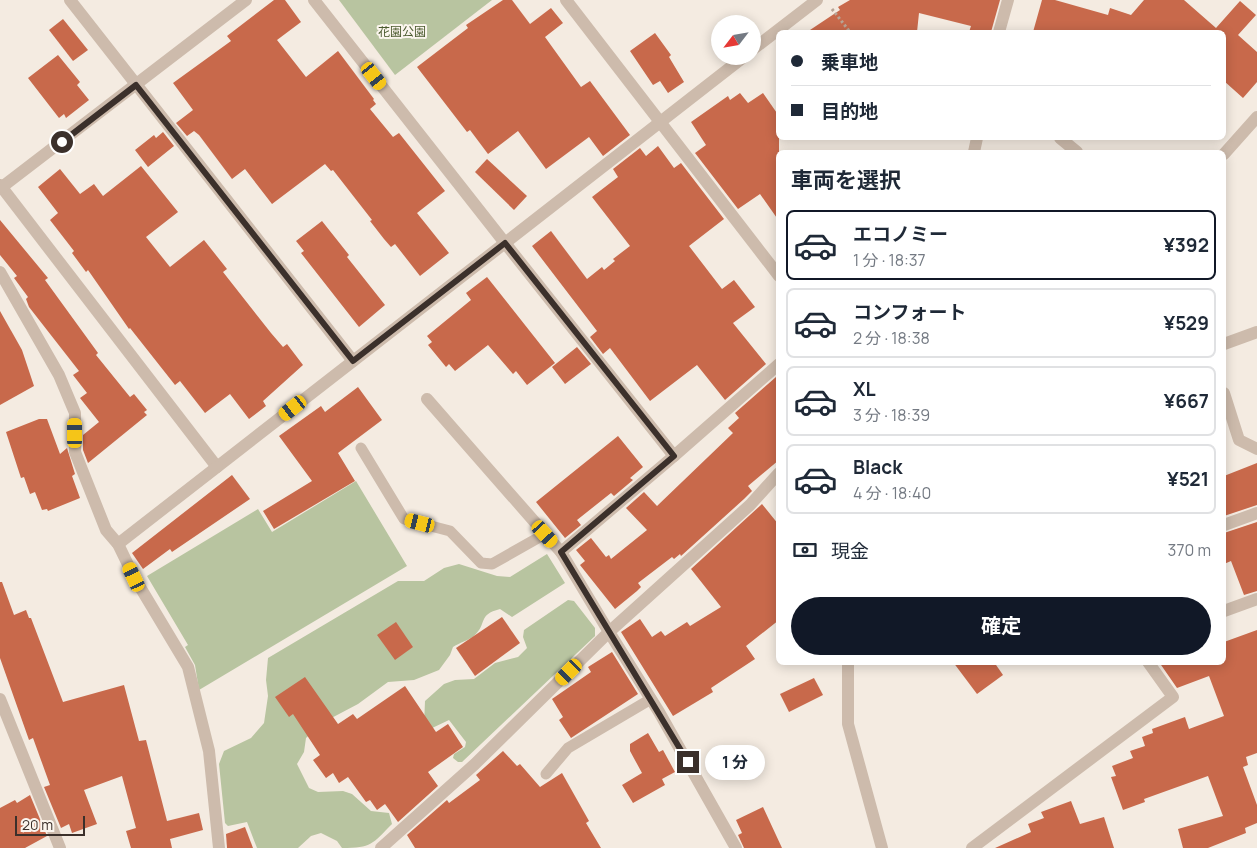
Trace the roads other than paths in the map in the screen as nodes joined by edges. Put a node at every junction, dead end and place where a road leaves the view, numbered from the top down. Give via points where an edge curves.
1 (70, 0) edge
2 (246, 0) edge
3 (314, 0) edge
4 (566, 0) edge
5 (817, 0) edge
6 (1008, 0) edge
7 (778, 30) edge
8 (1000, 30) edge
9 (776, 32) edge
10 (761, 43) edge
11 (733, 65) edge
12 (136, 85) junction
13 (1257, 117) edge
14 (660, 122) junction
15 (1062, 140) edge
16 (1075, 150) edge
17 (1226, 152) edge
18 (1, 186) edge
19 (505, 243) junction
20 (0, 272) edge
21 (776, 272) edge
22 (1257, 332) edge
23 (1226, 343) edge
24 (353, 361) junction
25 (776, 367) edge
26 (427, 399) dead end
27 (1226, 401) edge
28 (361, 448) dead end
29 (1257, 449) edge
30 (674, 456) junction
31 (217, 467) junction
32 (776, 476) edge
33 (1257, 513) edge
34 (1226, 523) edge
35 (545, 534) junction
36 (118, 544) junction
37 (561, 552) junction
38 (1257, 599) edge
39 (1226, 610) edge
40 (609, 632) junction
41 (848, 665) edge
42 (1150, 665) edge
43 (0, 699) edge
44 (651, 699) junction
45 (546, 774) dead end
46 (60, 848) edge
47 (219, 848) edge
48 (381, 848) edge
49 (736, 848) edge
50 (882, 848) edge
51 (972, 848) edge

1 - 12 street
2 - 12 street
3 - 19 street
4 - 14 street
5 - 7 street
6 - 8 street
9 - 10 street
11 - 14 street
12 - 18 street
12 - 24 street
13 - 17 street
14 - 19 street
14 - 21 street
15 - 16 street
18 - 31 street
19 - 24 street
19 - 30 street
20 - 36 street via 59,375 75,414 76,452 106,530
22 - 23 street
24 - 31 street
25 - 30 street
26 - 35 street
27 - 29 street via 1238,440
28 - 35 lane via 404,520 450,531 481,563 492,564
30 - 37 street
31 - 36 street
32 - 40 street via 750,505
33 - 34 street
35 - 37 street
36 - 47 street via 188,667 209,751
37 - 40 street
38 - 39 street
40 - 44 street
40 - 48 street via 475,764
41 - 50 street via 848,724
42 - 51 street via 1174,697
43 - 46 street
44 - 45 lane via 568,748
44 - 49 street

